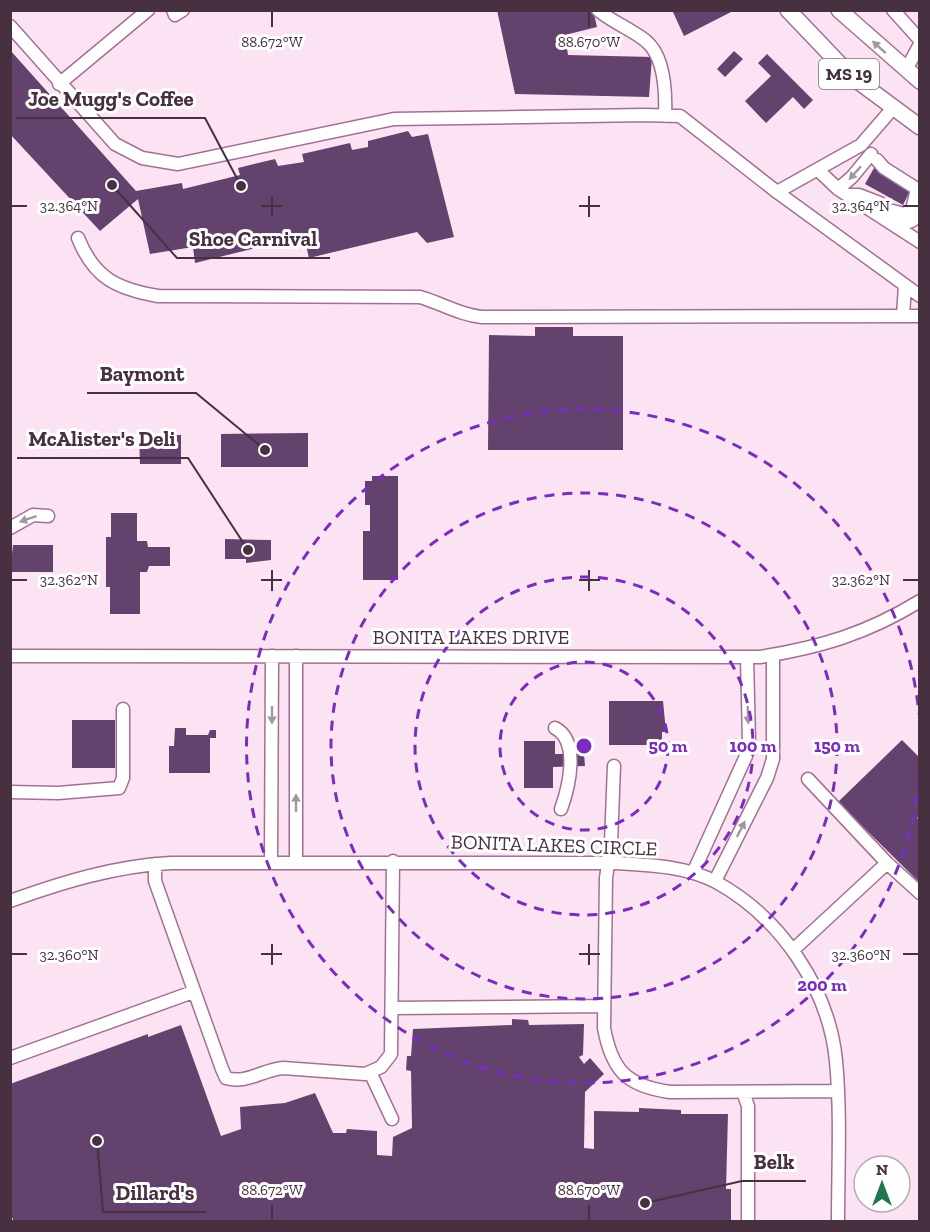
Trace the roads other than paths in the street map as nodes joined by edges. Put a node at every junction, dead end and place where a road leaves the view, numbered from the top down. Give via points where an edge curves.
1 (148, 10) edge
2 (173, 10) edge
3 (183, 10) edge
4 (598, 10) edge
5 (788, 10) edge
6 (839, 10) edge
7 (896, 12) edge
8 (10, 26) edge
9 (920, 42) edge
10 (906, 70) junction
11 (920, 81) edge
12 (59, 84) junction
13 (893, 108) junction
14 (665, 116) junction
15 (920, 127) edge
16 (861, 145) junction
17 (874, 157) junction
18 (818, 170) junction
19 (919, 189) edge
20 (777, 192) junction
21 (843, 192) junction
22 (867, 197) junction
23 (880, 203) dead end
24 (893, 211) dead end
25 (920, 214) edge
26 (917, 235) edge
27 (78, 238) dead end
28 (905, 285) junction
29 (920, 296) edge
30 (903, 316) junction
31 (920, 316) edge
32 (48, 516) dead end
33 (10, 528) edge
34 (920, 601) edge
35 (773, 655) junction
36 (10, 656) edge
37 (272, 656) junction
38 (296, 656) junction
39 (747, 657) junction
40 (123, 709) dead end
41 (555, 728) dead end
42 (614, 766) dead end
43 (808, 779) dead end
44 (10, 792) edge
45 (561, 809) dead end
46 (271, 861) junction
47 (296, 861) junction
48 (393, 861) junction
49 (608, 862) junction
50 (886, 863) junction
51 (154, 864) junction
52 (693, 873) junction
53 (715, 881) junction
54 (920, 893) edge
55 (10, 901) edge
56 (793, 950) junction
57 (193, 992) junction
58 (604, 1006) junction
59 (393, 1008) junction
60 (10, 1058) edge
61 (370, 1072) junction
62 (838, 1091) junction
63 (743, 1092) junction
64 (392, 1119) dead end
65 (748, 1221) edge
66 (838, 1221) edge

1 - 12 street
2 - 3 street via 175,15
4 - 14 street via 647,42 661,67
5 - 13 main road, MS 19 via 851,76
10 -> 6 main road, MS 19
7 - 9 street
8 - 12 street
9 - 10 street
10 - 11 main road, MS 19
12 - 14 street via 115,144 142,158 171,163 195,162 368,123 416,117
13 - 15 main road, MS 19
13 - 16 street
14 - 20 street via 680,116
16 - 17 street
16 - 18 street
17 - 19 street
17 -> 21 street via 852,177
18 - 20 street
18 - 21 street
19 - 24 street via 912,210 904,214
20 - 28 street
21 - 22 street
21 - 26 street
22 - 23 street
22 - 25 street via 876,209 899,222 913,222
27 - 30 street via 94,269 112,283 133,292 159,296 420,297 462,315 482,317
28 - 29 street
28 - 30 street
30 - 31 street
32 -> 33 street via 33,516
34 - 35 street, BONITA LAKES DRIVE via 881,623 830,644
35 - 39 street, BONITA LAKES DRIVE
53 -> 35 street via 773,759
36 - 37 street, BONITA LAKES DRIVE
37 - 38 street, BONITA LAKES DRIVE
37 -> 46 street
38 - 39 street, BONITA LAKES DRIVE
47 -> 38 street
39 -> 52 street via 746,756
40 - 44 street via 123,778 119,788
41 - 45 street via 569,742 566,795
42 - 49 street
43 - 50 street
46 - 47 street, BONITA LAKES CIRCLE
46 - 51 street, BONITA LAKES CIRCLE
47 - 48 street, BONITA LAKES CIRCLE
48 - 49 street, BONITA LAKES CIRCLE
48 - 59 street
49 - 52 street, BONITA LAKES CIRCLE
49 - 58 street
50 - 54 street
50 - 56 street
51 - 55 street, BONITA LAKES CIRCLE via 89,876
51 - 57 street via 155,881
52 - 53 street, BONITA LAKES CIRCLE
53 - 56 street, BONITA LAKES CIRCLE via 752,908
56 - 62 street, BONITA LAKES CIRCLE via 823,1003 836,1060
57 - 60 street
57 - 61 street via 226,1078 243,1080 283,1068
58 - 59 street
58 - 63 street via 608,1050 618,1069 633,1083 670,1092
59 - 61 street via 391,1054 381,1067
61 - 64 street
62 - 63 street
62 - 66 street, BONITA LAKES CIRCLE
63 - 65 street via 748,1106

